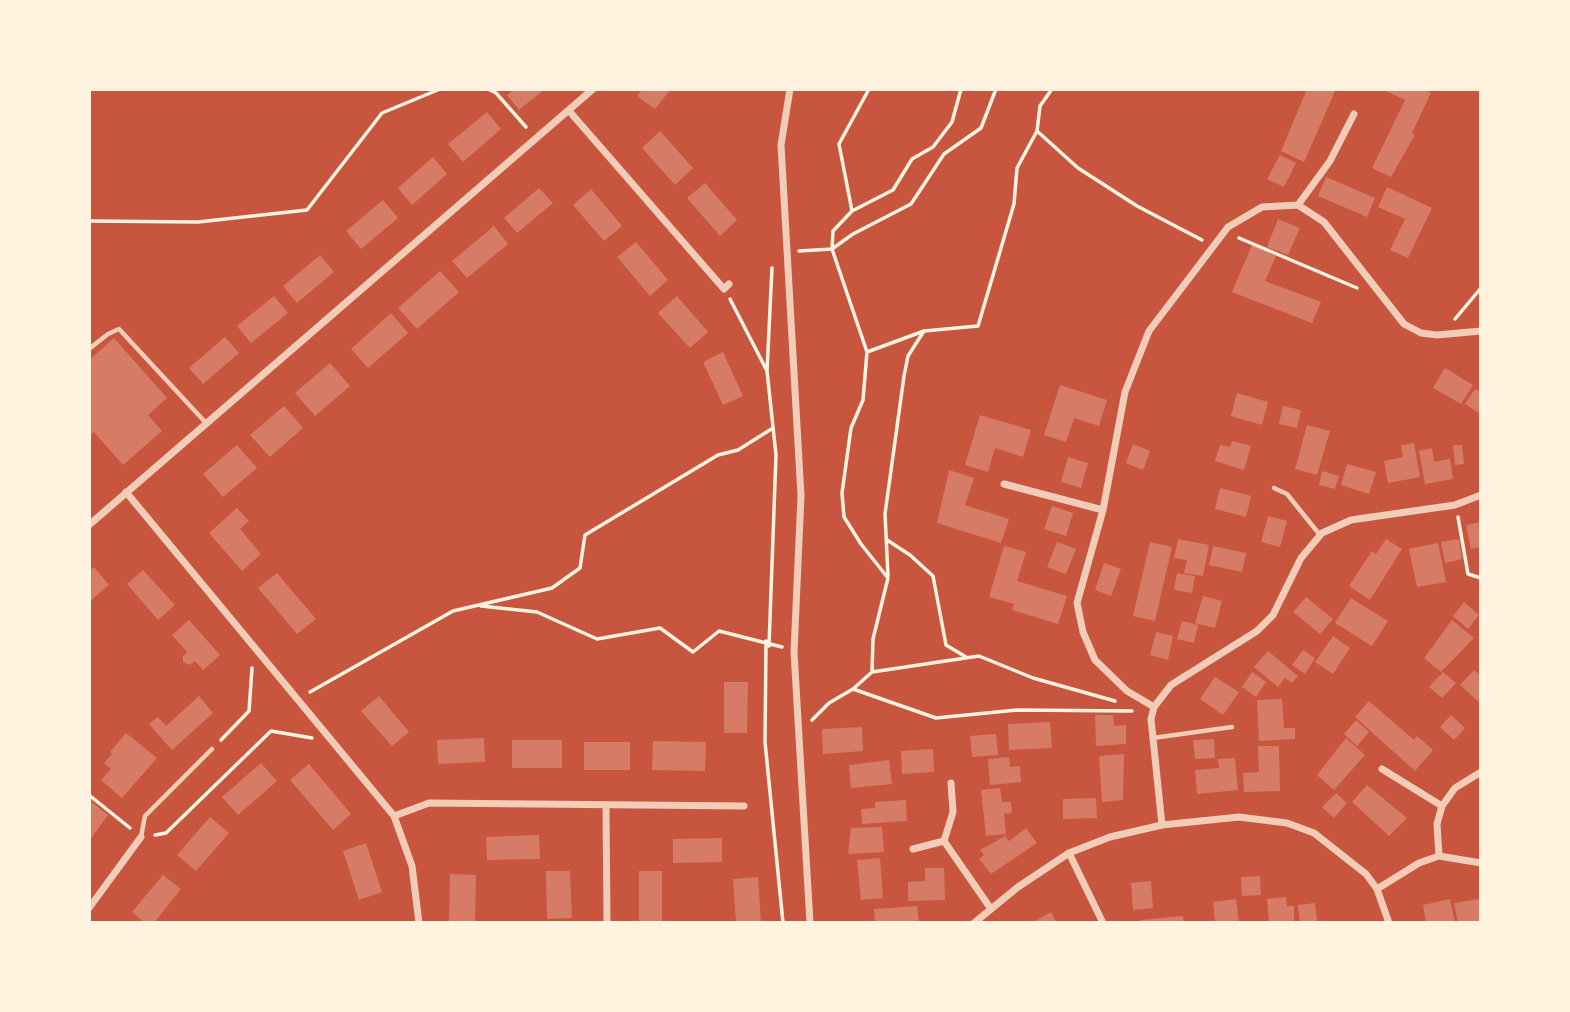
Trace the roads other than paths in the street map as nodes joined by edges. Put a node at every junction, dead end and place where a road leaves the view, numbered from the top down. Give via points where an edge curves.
1 (593, 89) edge
2 (790, 89) edge
3 (570, 112) junction
4 (1354, 114) dead end
5 (1298, 205) junction
6 (727, 286) road end
7 (1481, 331) edge
8 (89, 349) edge
9 (205, 423) junction
10 (1004, 484) dead end
11 (1274, 488) dead end
12 (126, 492) junction
13 (1481, 495) edge
14 (1102, 510) junction
15 (89, 525) edge
16 (1320, 535) junction
17 (1153, 709) junction
18 (1231, 727) dead end
19 (1153, 738) junction
20 (212, 749) road end
21 (1382, 769) dead end
22 (1481, 772) edge
23 (951, 783) dead end
24 (606, 806) junction
25 (744, 806) dead end
26 (1442, 806) junction
27 (394, 816) junction
28 (1162, 825) junction
29 (141, 837) joint
30 (944, 842) junction
31 (913, 849) dead end
32 (1069, 853) junction
33 (1439, 856) junction
34 (1481, 863) edge
35 (1377, 889) junction
36 (89, 908) edge
37 (991, 909) junction
38 (419, 923) edge
39 (607, 923) edge
40 (810, 923) edge
41 (974, 923) edge
42 (1103, 923) edge
43 (1389, 923) edge

1 - 3 street
2 - 40 street via 781,145 801,496 794,652
3 - 6 street
3 - 9 street
4 - 5 street via 1330,161
5 - 7 street via 1324,222 1404,324 1421,333
5 - 14 street via 1262,207 1224,232 1149,331 1125,392
8 - 9 lane via 120,329
9 - 12 street
10 - 14 street
11 - 16 lane via 1287,494
12 - 15 street
12 - 27 street
13 - 16 street via 1455,505 1351,520
14 - 17 street via 1077,603 1083,632 1111,678
16 - 17 street via 1301,558 1273,615 1257,631 1171,685
17 - 19 street
18 - 19 lane
19 - 28 street
20 - 29 lane via 145,816
21 - 26 street
22 - 26 street via 1455,788
23 - 30 street via 953,812
24 - 25 street
24 - 27 street via 429,803
24 - 39 street
26 - 33 street via 1437,824
27 - 38 street via 412,866
28 - 32 street
28 - 35 street via 1239,817 1287,823 1314,833 1366,874
29 - 36 street
30 - 31 street
30 - 37 street
32 - 37 street
32 - 42 street
33 - 34 street
33 - 35 street
35 - 43 street
37 - 41 street

